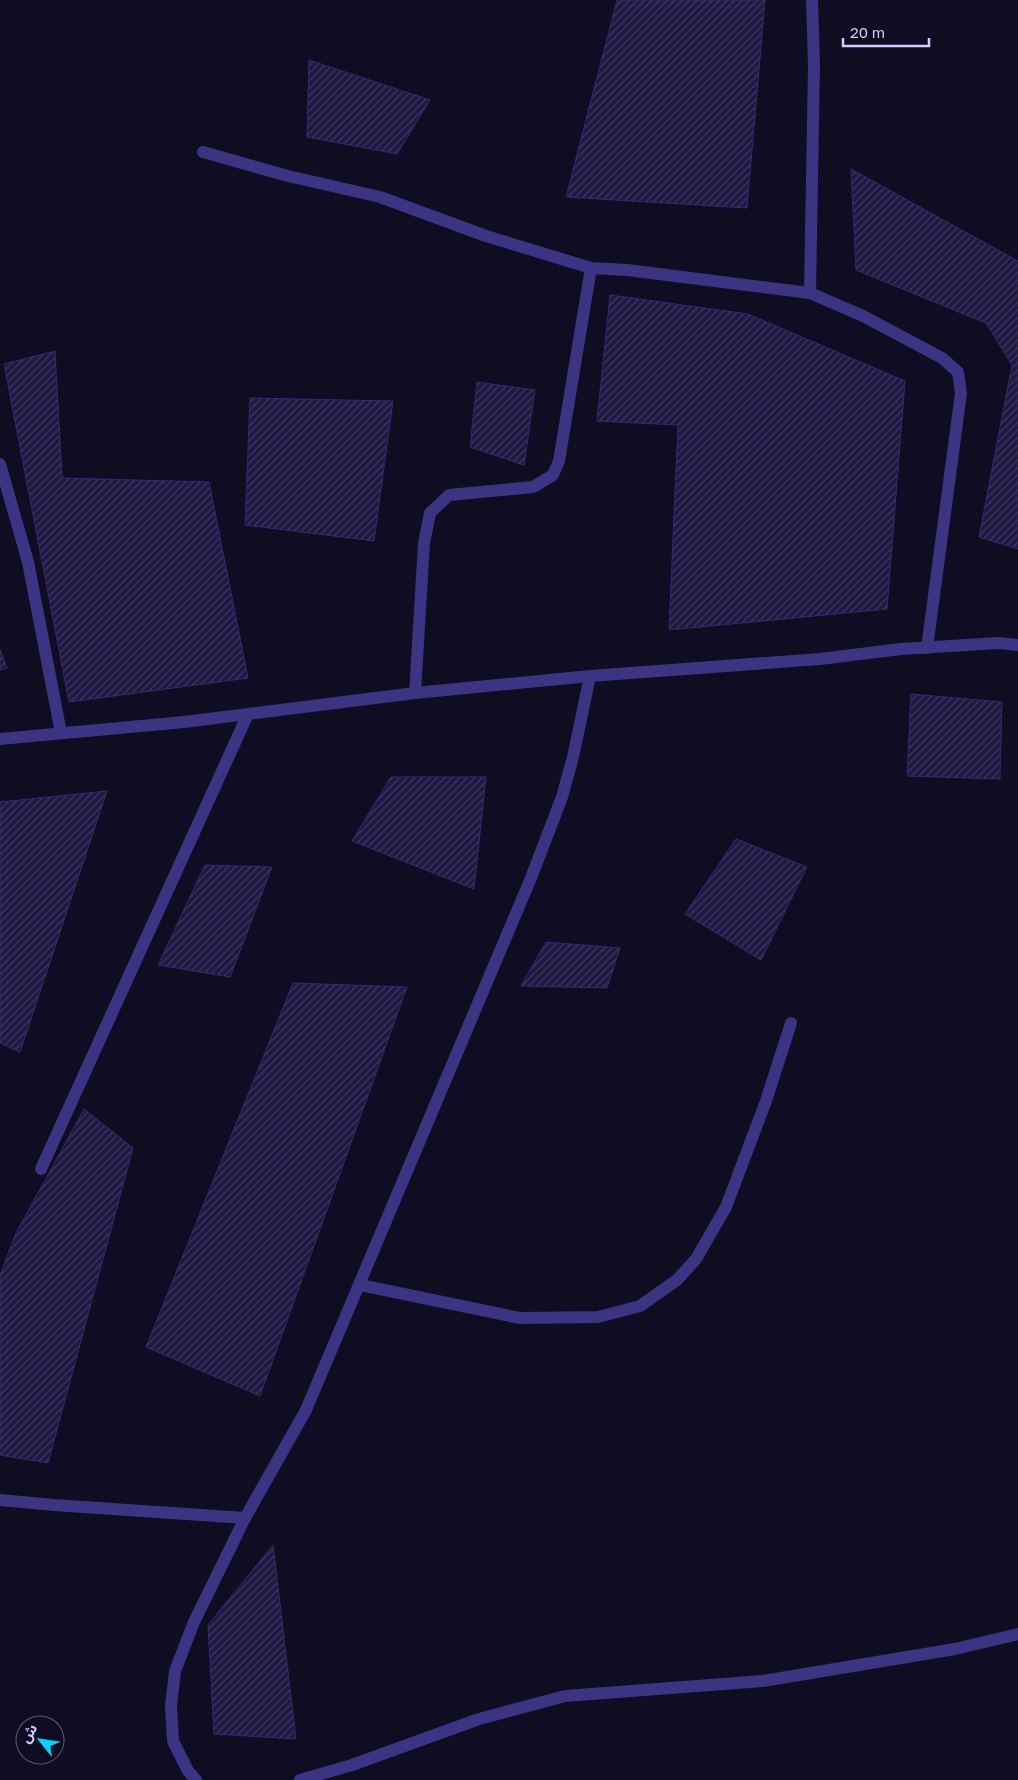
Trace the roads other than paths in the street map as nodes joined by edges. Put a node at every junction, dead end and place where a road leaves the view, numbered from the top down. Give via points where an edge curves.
1 (812, 0) edge
2 (203, 152) dead end
3 (591, 268) junction
4 (810, 294) junction
5 (0, 464) edge
6 (1018, 645) edge
7 (927, 648) junction
8 (590, 676) junction
9 (415, 693) junction
10 (248, 714) junction
11 (61, 733) junction
12 (0, 739) edge
13 (791, 1024) dead end
14 (41, 1169) dead end
15 (360, 1285) junction
16 (0, 1500) edge
17 (245, 1518) junction
18 (1018, 1634) edge
19 (196, 1780) edge
20 (300, 1780) edge

1 - 4 street
2 - 3 street via 380,197 486,236
3 - 4 street
3 - 9 street via 559,461 553,475 533,487 449,495 430,513 424,543
4 - 7 street via 872,320 942,358 958,372 961,393
5 - 11 street via 28,562
6 - 7 street via 999,643
7 - 8 street
8 - 9 street
8 - 15 street via 562,797
9 - 10 street
10 - 11 street
10 - 14 street
11 - 12 street
13 - 15 street via 726,1207 696,1259 677,1280 640,1306 598,1317 520,1318
15 - 17 street via 306,1410
16 - 17 street
17 - 19 street via 194,1622 175,1671 171,1706 173,1741
18 - 20 street via 956,1649 763,1681 565,1696 479,1719 352,1765

